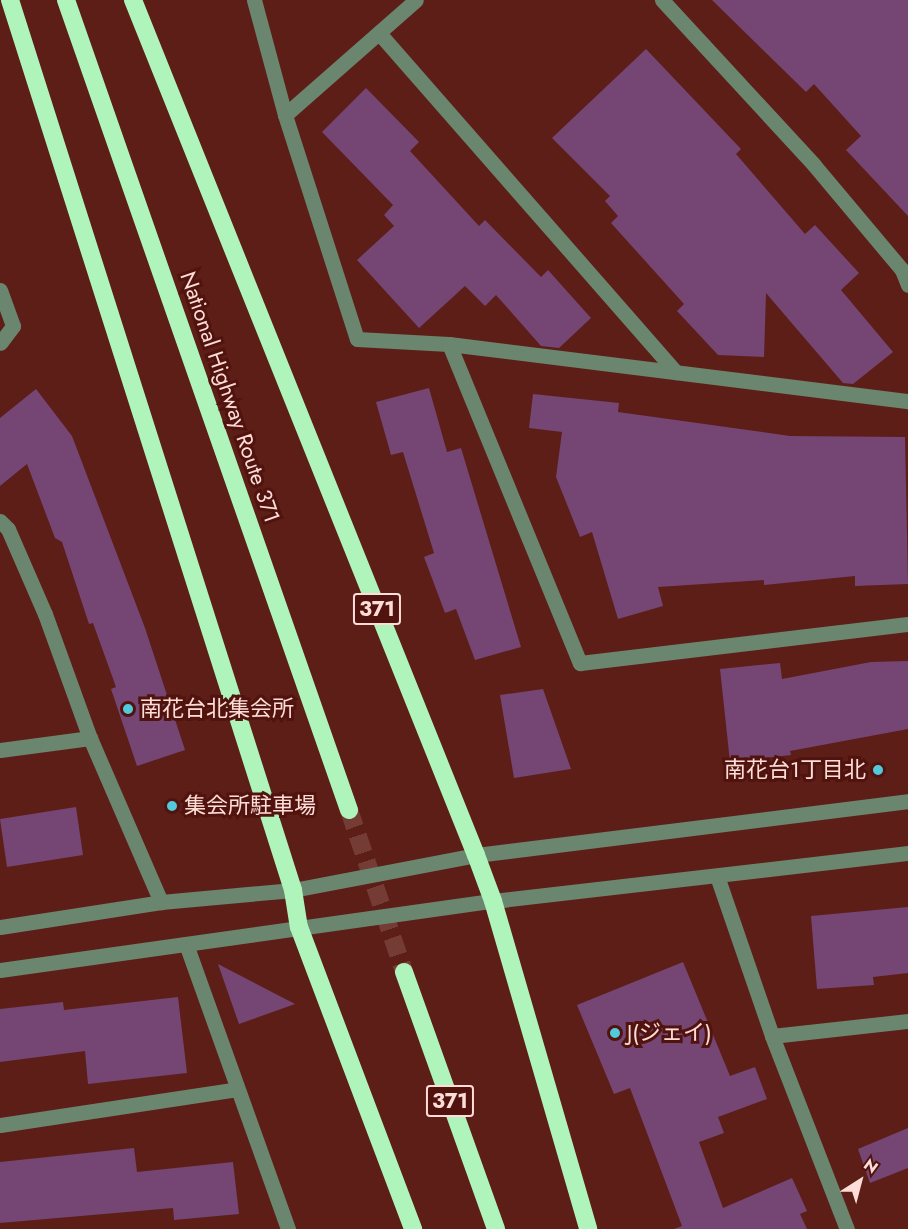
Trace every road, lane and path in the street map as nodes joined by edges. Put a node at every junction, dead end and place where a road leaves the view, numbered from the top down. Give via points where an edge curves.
1 (10, 0) edge
2 (66, 0) edge
3 (133, 0) edge
4 (254, 0) edge
5 (416, 0) edge
6 (662, 0) edge
7 (379, 33) junction
8 (285, 115) junction
9 (908, 285) edge
10 (0, 290) edge
11 (0, 344) edge
12 (449, 344) junction
13 (676, 372) junction
14 (908, 401) edge
15 (0, 521) edge
16 (908, 624) edge
17 (90, 738) junction
18 (0, 750) edge
19 (908, 801) edge
20 (349, 810) tunnel mouth
21 (908, 853) edge
22 (476, 855) junction
23 (717, 876) junction
24 (293, 890) junction
25 (493, 901) junction
26 (161, 902) junction
27 (0, 927) edge
28 (299, 927) junction
29 (186, 944) junction
30 (0, 970) edge
31 (404, 972) tunnel mouth
32 (908, 1021) edge
33 (772, 1036) junction
34 (237, 1089) junction
35 (0, 1125) edge
36 (288, 1229) edge
37 (413, 1229) edge
38 (496, 1229) edge
39 (588, 1229) edge
40 (847, 1229) edge

1 - 24 highway
2 - 20 highway, National Highway Route 371
3 - 22 highway, 371
4 - 8 street
5 - 7 street
6 - 9 street via 814,165 902,270
7 - 8 street
7 - 13 street
8 - 12 street via 357,339
10 - 11 street via 13,326
12 - 13 street
12 - 16 street via 580,663
13 - 14 street
15 - 17 street via 8,529 45,614
17 - 18 street
17 - 26 street
19 - 22 street
21 - 23 street
22 - 24 street
22 - 25 highway, 371
23 - 25 street
23 - 33 street
24 - 26 street
24 - 28 highway
25 - 28 street
25 - 39 highway, 371
26 - 27 street
28 - 29 street
28 - 37 highway
29 - 30 street
29 - 34 street
31 - 38 highway, 371
32 - 33 street
33 - 40 street
34 - 35 street
34 - 36 street

